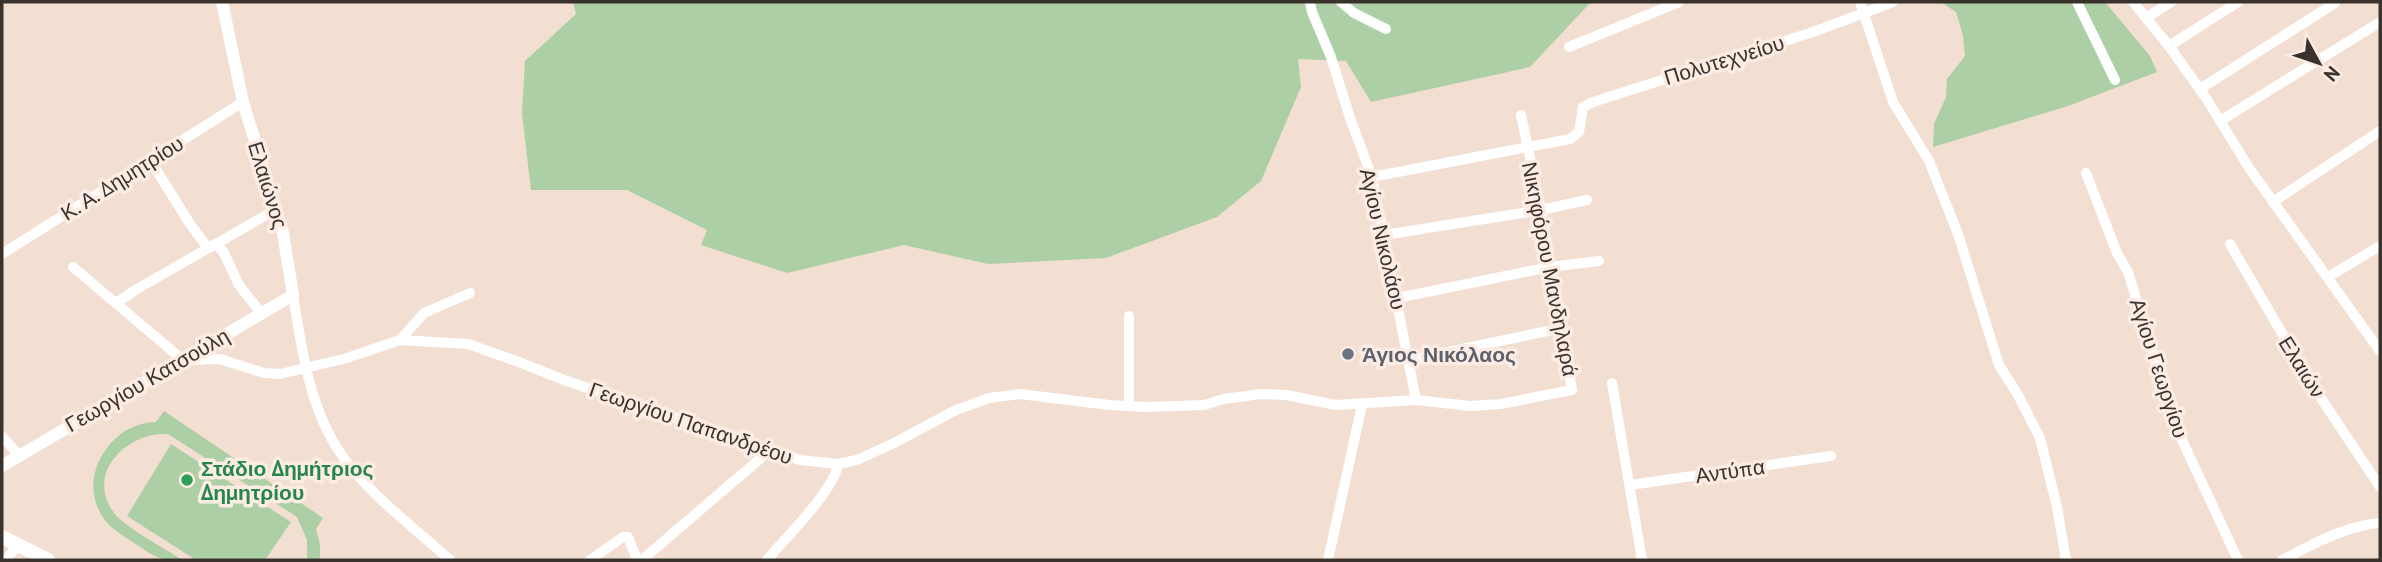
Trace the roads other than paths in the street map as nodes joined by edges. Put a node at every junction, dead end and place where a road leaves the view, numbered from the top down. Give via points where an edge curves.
1 (222, 2) edge
2 (1310, 2) edge
3 (1341, 2) edge
4 (1679, 2) edge
5 (1893, 2) edge
6 (2077, 2) edge
7 (2133, 2) edge
8 (2171, 2) edge
9 (2238, 2) edge
10 (2335, 4) dead end
11 (1862, 7) edge
12 (2146, 18) junction
13 (2380, 22) edge
14 (1386, 30) dead end
15 (2169, 46) junction
16 (1570, 47) dead end
17 (2115, 80) dead end
18 (2200, 89) junction
19 (243, 102) junction
20 (1521, 115) dead end
21 (2220, 121) junction
22 (2380, 131) edge
23 (1527, 148) junction
24 (150, 160) junction
25 (2086, 173) dead end
26 (1372, 177) junction
27 (1587, 200) dead end
28 (2273, 202) junction
29 (277, 209) junction
30 (1541, 210) junction
31 (1384, 235) junction
32 (2230, 244) dead end
33 (212, 246) junction
34 (2380, 246) edge
35 (2, 254) edge
36 (1599, 261) dead end
37 (73, 267) dead end
38 (1550, 267) junction
39 (2328, 277) junction
40 (470, 293) dead end
41 (293, 295) junction
42 (1397, 298) junction
43 (116, 303) junction
44 (261, 313) junction
45 (1129, 316) dead end
46 (1562, 328) junction
47 (400, 340) junction
48 (2380, 351) edge
49 (183, 360) junction
50 (1409, 360) junction
51 (306, 369) junction
52 (1612, 383) dead end
53 (1572, 390) joint
54 (1416, 400) junction
55 (1362, 405) junction
56 (1129, 406) junction
57 (2, 436) edge
58 (769, 451) junction
59 (19, 456) junction
60 (1831, 456) dead end
61 (838, 464) junction
62 (2, 466) edge
63 (1630, 485) junction
64 (2380, 487) edge
65 (2380, 523) edge
66 (2, 537) edge
67 (17, 546) junction
68 (6, 560) edge
69 (29, 560) edge
70 (48, 560) edge
71 (450, 560) edge
72 (590, 560) edge
73 (639, 560) edge
74 (767, 560) edge
75 (1328, 560) edge
76 (1642, 560) edge
77 (2066, 560) edge
78 (2238, 560) edge
79 (2282, 560) edge

1 - 19 street, Ελαιώνος
2 - 26 street, Αγίου Νικολάου
3 - 14 street
4 - 16 street
5 - 11 street, Πολυτεχνείου
6 - 17 street
7 - 12 street
8 - 12 street
9 - 15 street
10 - 18 street
11 - 23 street, Πολυτεχνείου via 1813,32 1583,107 1579,132 1570,139
11 - 77 street via 1893,102 1929,161 1958,234 1999,365 2040,438
12 - 15 street
13 - 21 street
15 - 18 street
18 - 21 street
19 - 24 street, Κ. Α. Δημητρίου
19 - 29 street, Ελαιώνος
20 - 23 street, Νικηφόρου Μανδηλαρά
21 - 28 street
22 - 28 street
23 - 26 street
23 - 30 street, Νικηφόρου Μανδηλαρά
24 - 33 street via 190,224
24 - 35 street, Κ. Α. Δημητρίου
25 - 78 street, Αγίου Γεωργίου via 2127,272 2182,440
26 - 31 street, Αγίου Νικολάου
27 - 30 street
28 - 39 street
29 - 33 street
29 - 41 street, Ελαιώνος
30 - 31 street
30 - 38 street, Νικηφόρου Μανδηλαρά
31 - 42 street, Αγίου Νικολάου
32 - 64 street, Ελαιών via 2311,383
33 - 43 street
33 - 44 street via 223,251 239,285
34 - 39 street
36 - 38 street
37 - 43 street
38 - 42 street
38 - 46 street, Νικηφόρου Μανδηλαρά
39 - 48 street
40 - 47 street via 424,313
41 - 44 street, Γεωργίου Κατσούλη
41 - 51 street, Ελαιώνος
42 - 50 street, Αγίου Νικολάου
43 - 49 street
44 - 49 street, Γεωργίου Κατσούλη
45 - 56 street
46 - 50 street
46 - 53 street, Νικηφόρου Μανδηλαρά
47 - 51 street, Γεωργίου Παπανδρέου
47 - 58 street, Γεωργίου Παπανδρέου via 468,344
49 - 51 street, Γεωργίου Παπανδρέου via 220,359 264,373
49 - 59 street, Γεωργίου Κατσούλη
50 - 54 street, Αγίου Νικολάου
51 - 71 street, Ελαιώνος via 312,393 351,467
52 - 63 street
53 - 54 street, Γεωργίου Παπανδρέου via 1470,406
54 - 55 street, Γεωργίου Παπανδρέου
55 - 56 street, Γεωργίου Παπανδρέου via 1261,394 1203,405
55 - 75 street
56 - 61 street, Γεωργίου Παπανδρέου via 1020,394 989,398 857,460
57 - 59 street
58 - 61 street, Γεωργίου Παπανδρέου
58 - 73 street
59 - 62 street, Γεωργίου Κατσούλη
60 - 63 street, Αντύπα
61 - 74 street via 821,496
63 - 76 street
65 - 79 street via 2342,531
66 - 67 main road
67 - 68 street
67 - 69 main road
67 - 70 main road
72 - 73 street via 628,537

